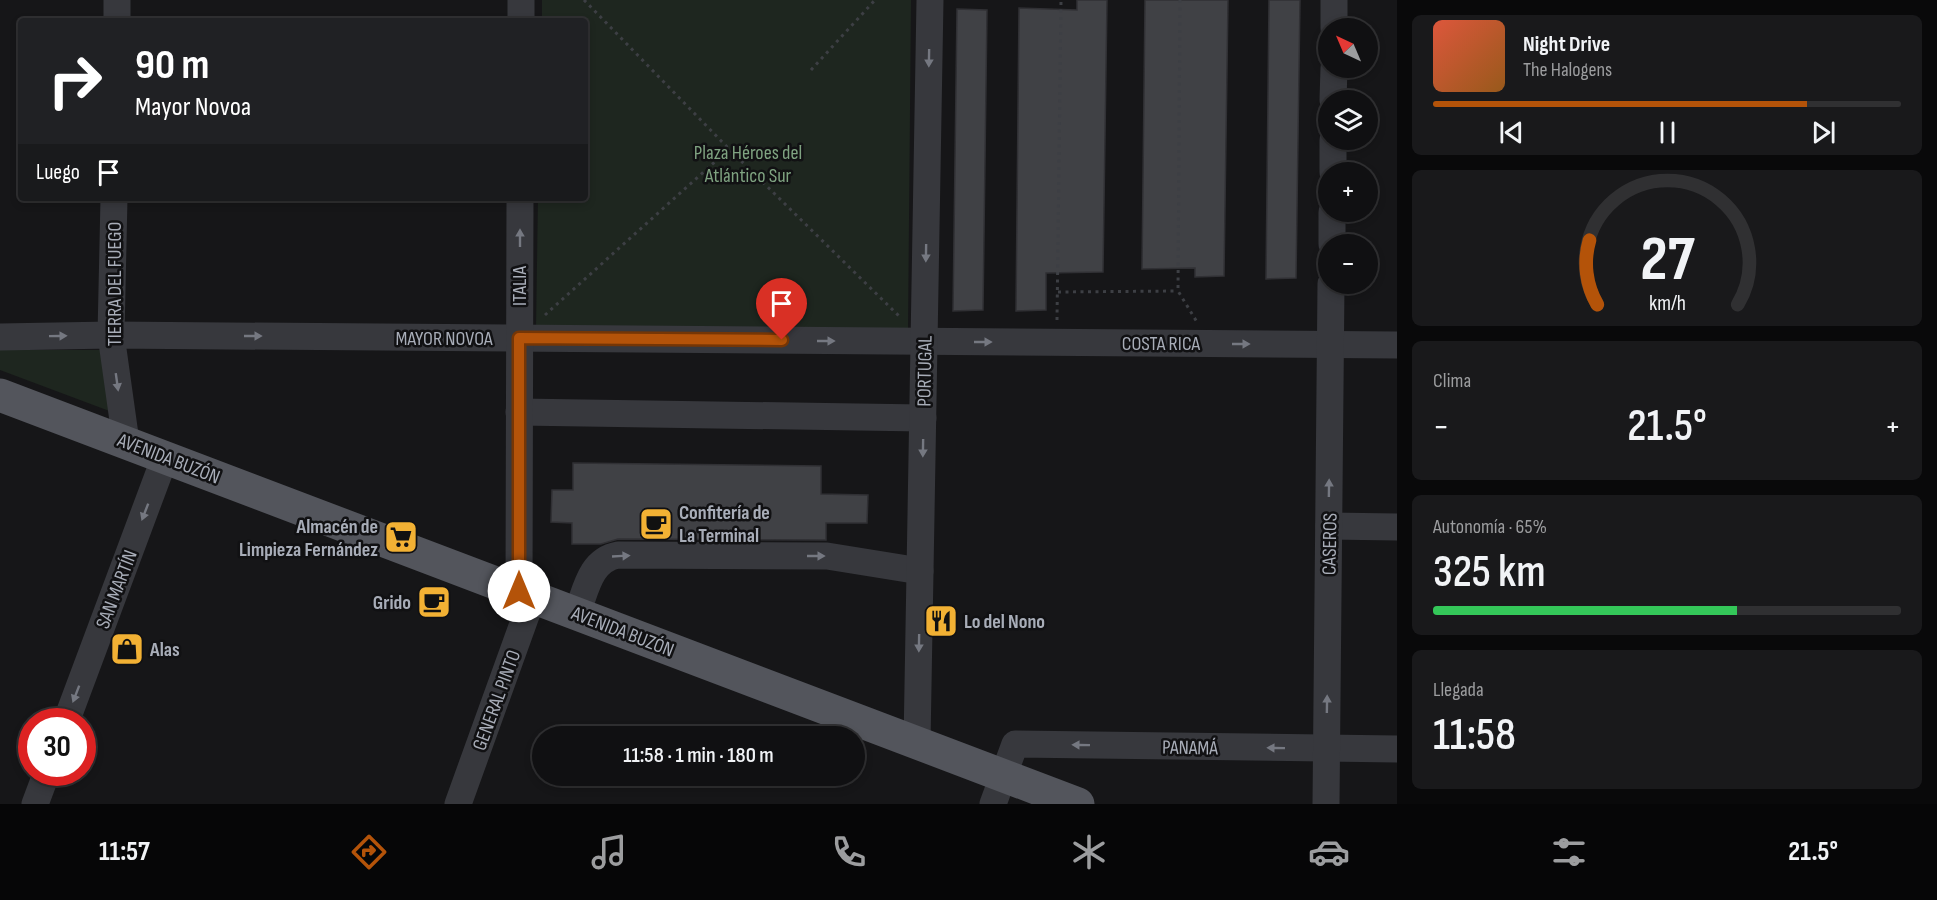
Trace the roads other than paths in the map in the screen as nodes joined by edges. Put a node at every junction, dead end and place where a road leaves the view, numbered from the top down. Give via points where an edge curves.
1 (117, 0) edge
2 (521, 0) edge
3 (930, 0) edge
4 (1334, 0) edge
5 (117, 18) edge
6 (521, 18) edge
7 (1334, 18) edge
8 (114, 201) edge
9 (520, 201) edge
10 (1331, 294) edge
11 (111, 335) junction
12 (0, 337) edge
13 (519, 338) junction
14 (925, 341) junction
15 (1331, 344) junction
16 (1397, 345) edge
17 (0, 395) edge
18 (519, 412) junction
19 (923, 418) junction
20 (126, 442) junction
21 (165, 457) junction
22 (1329, 526) junction
23 (1397, 527) edge
24 (920, 571) junction
25 (526, 594) junction
26 (577, 613) junction
27 (71, 708) edge
28 (917, 743) junction
29 (1327, 748) junction
30 (1397, 749) edge
31 (42, 786) edge
32 (998, 790) edge
33 (35, 804) edge
34 (458, 804) edge
35 (1078, 804) edge
36 (1326, 804) edge

1 - 5 street
2 - 6 street
3 -> 14 street, PORTUGAL
4 - 7 street
8 - 11 street, TIERRA DEL FUEGO
13 -> 9 street, ITALIA
10 - 15 street, CASEROS
12 -> 11 street, MAYOR NOVOA
11 -> 13 street, MAYOR NOVOA
11 -> 20 street, TIERRA DEL FUEGO
13 -> 14 street, MAYOR NOVOA
13 - 18 street, ITALIA
14 -> 15 street, COSTA RICA
14 - 19 street, PORTUGAL
15 - 16 street, COSTA RICA
22 -> 15 street, CASEROS
17 - 20 main road, AVENIDA BUZÓN
18 - 19 street
18 - 25 street, ITALIA
19 -> 24 street, PORTUGAL
20 - 21 main road, AVENIDA BUZÓN
21 - 25 main road, AVENIDA BUZÓN
21 -> 27 street, SAN MARTÍN
22 - 23 street
29 -> 22 street, CASEROS
26 -> 24 street via 596,566 607,557 618,555 827,556
24 -> 28 street, PORTUGAL
25 - 26 main road, AVENIDA BUZÓN
25 - 34 street, GENERAL PINTO
26 - 28 main road, AVENIDA BUZÓN
28 - 32 main road, AVENIDA BUZÓN
29 - 30 street, PANAMÁ
29 -> 32 street, PANAMÁ via 1015,744
29 - 36 street, CASEROS
31 - 33 street
32 - 35 main road, AVENIDA BUZÓN

